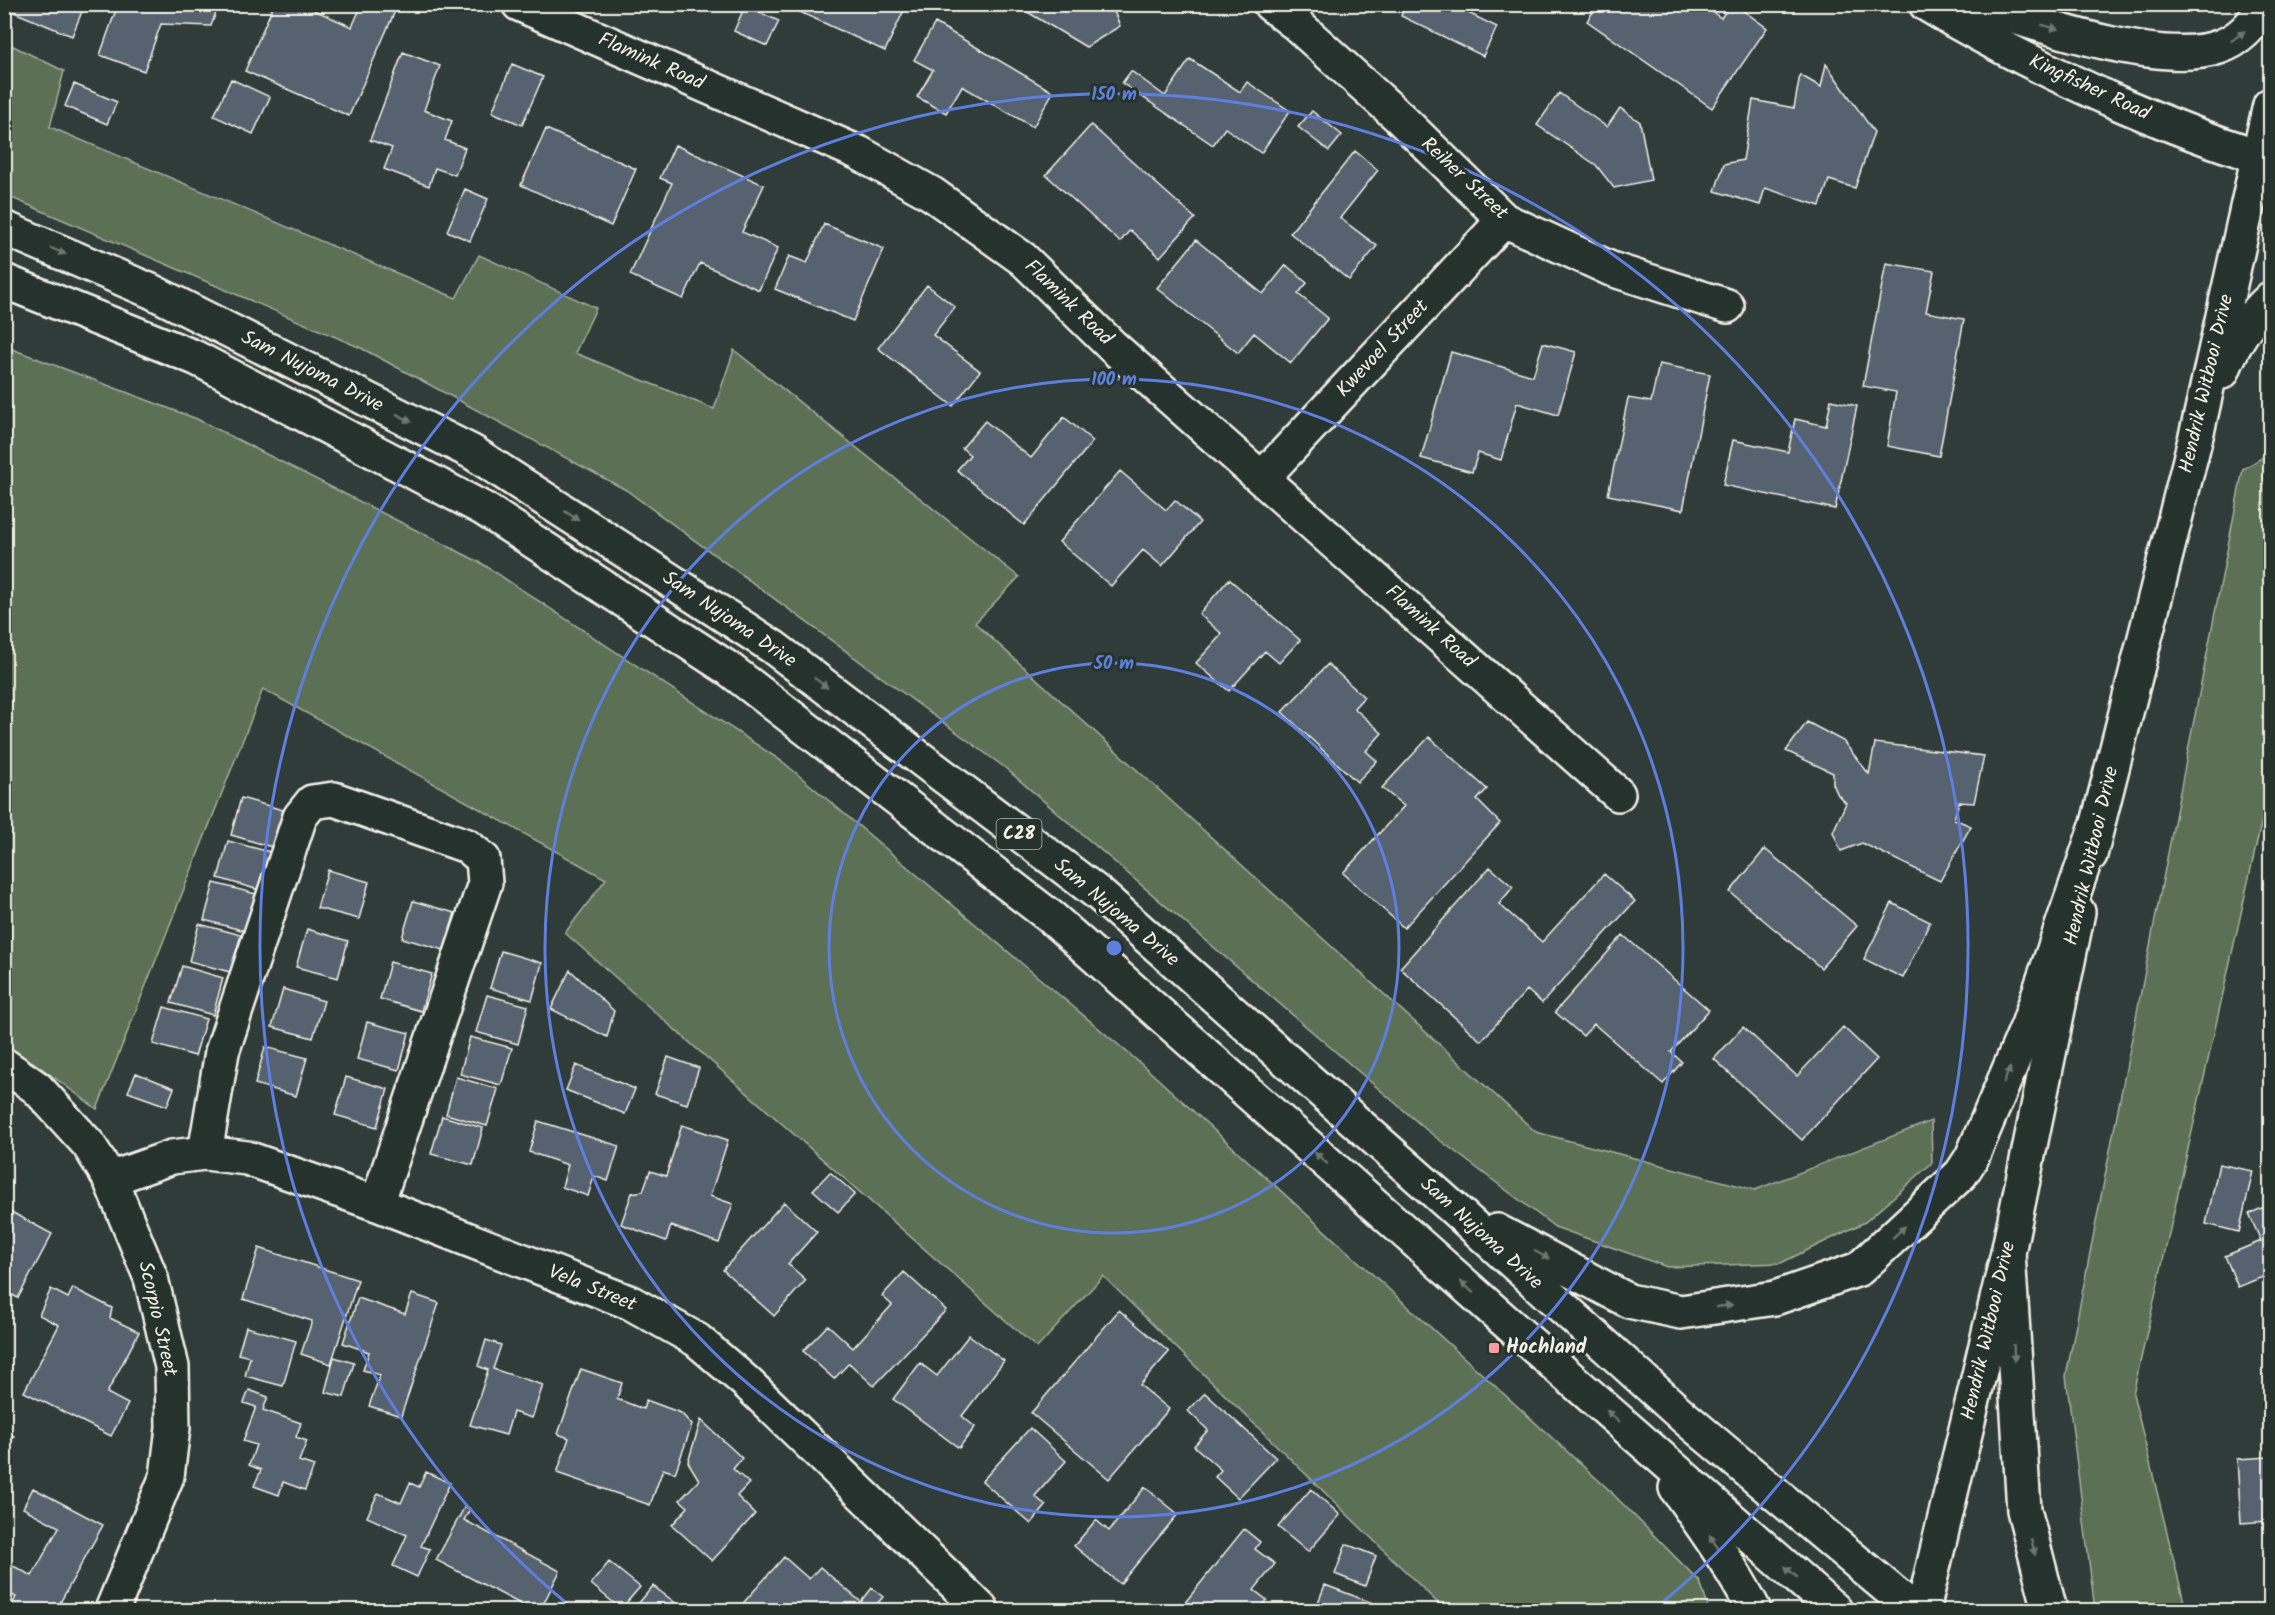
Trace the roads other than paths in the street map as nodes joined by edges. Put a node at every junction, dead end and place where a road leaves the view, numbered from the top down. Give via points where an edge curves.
1 (519, 4) edge
2 (1926, 4) edge
3 (1974, 4) edge
4 (2265, 4) edge
5 (1290, 11) edge
6 (2271, 105) edge
7 (2265, 158) edge
8 (1504, 220) junction
9 (4, 228) edge
10 (4, 281) edge
11 (2271, 299) edge
12 (1727, 306) dead end
13 (2198, 428) junction
14 (1263, 477) junction
15 (1618, 794) dead end
16 (2096, 828) junction
17 (4, 1065) edge
18 (206, 1153) junction
19 (110, 1179) junction
20 (377, 1204) junction
21 (1453, 1208) junction
22 (2008, 1253) junction
23 (1645, 1445) junction
24 (112, 1611) edge
25 (982, 1611) edge
26 (1754, 1611) edge
27 (1835, 1611) edge
28 (1914, 1611) edge
29 (1923, 1611) edge
30 (2050, 1611) edge

1 - 14 main road, Flamink Road via 859,153 932,194 1023,259 1112,346
2 - 7 main road, Kingfisher Road via 1976,35 2086,89 2177,128
3 -> 4 main road via 2148,51 2197,52 2237,38 2257,19
5 - 8 main road, Reiher Street
6 - 7 main road, Hendrik Witbooi Drive
7 - 13 main road, Hendrik Witbooi Drive
8 - 12 main road, Reiher Street via 1611,268
8 - 14 main road, Kwevoel Street
9 -> 21 main road, Sam Nujoma Drive / C28 via 151,291 472,452 773,647 1099,894
23 -> 10 main road, Sam Nujoma Drive / C28 via 1052,918 729,669 484,509 196,358
11 - 13 main road via 2258,310 2230,352
13 - 16 main road, Hendrik Witbooi Drive
14 - 15 main road, Flamink Road
21 -> 16 main road via 1629,1301 1681,1312 1776,1298 1858,1269 1961,1174 1972,1156 2028,1025
16 - 22 main road, Hendrik Witbooi Drive
17 - 19 main road, Scorpio Street via 37,1088 89,1145
18 - 19 main road, Vela Street via 172,1157
18 - 20 main road, Vela Street via 247,1158
18 - 20 main road via 222,1052 300,817 312,802 334,799 467,846 483,859 485,883
19 - 24 main road, Scorpio Street via 151,1278 172,1367 167,1476
20 - 25 main road, Vela Street via 631,1303 697,1340 746,1382
21 - 28 main road, Sam Nujoma Drive / C28 via 1684,1417
22 - 29 main road, Hendrik Witbooi Drive
22 -> 30 main road via 2024,1510
26 -> 23 main road via 1713,1541
27 -> 23 main road, Sam Nujoma Drive / C28

